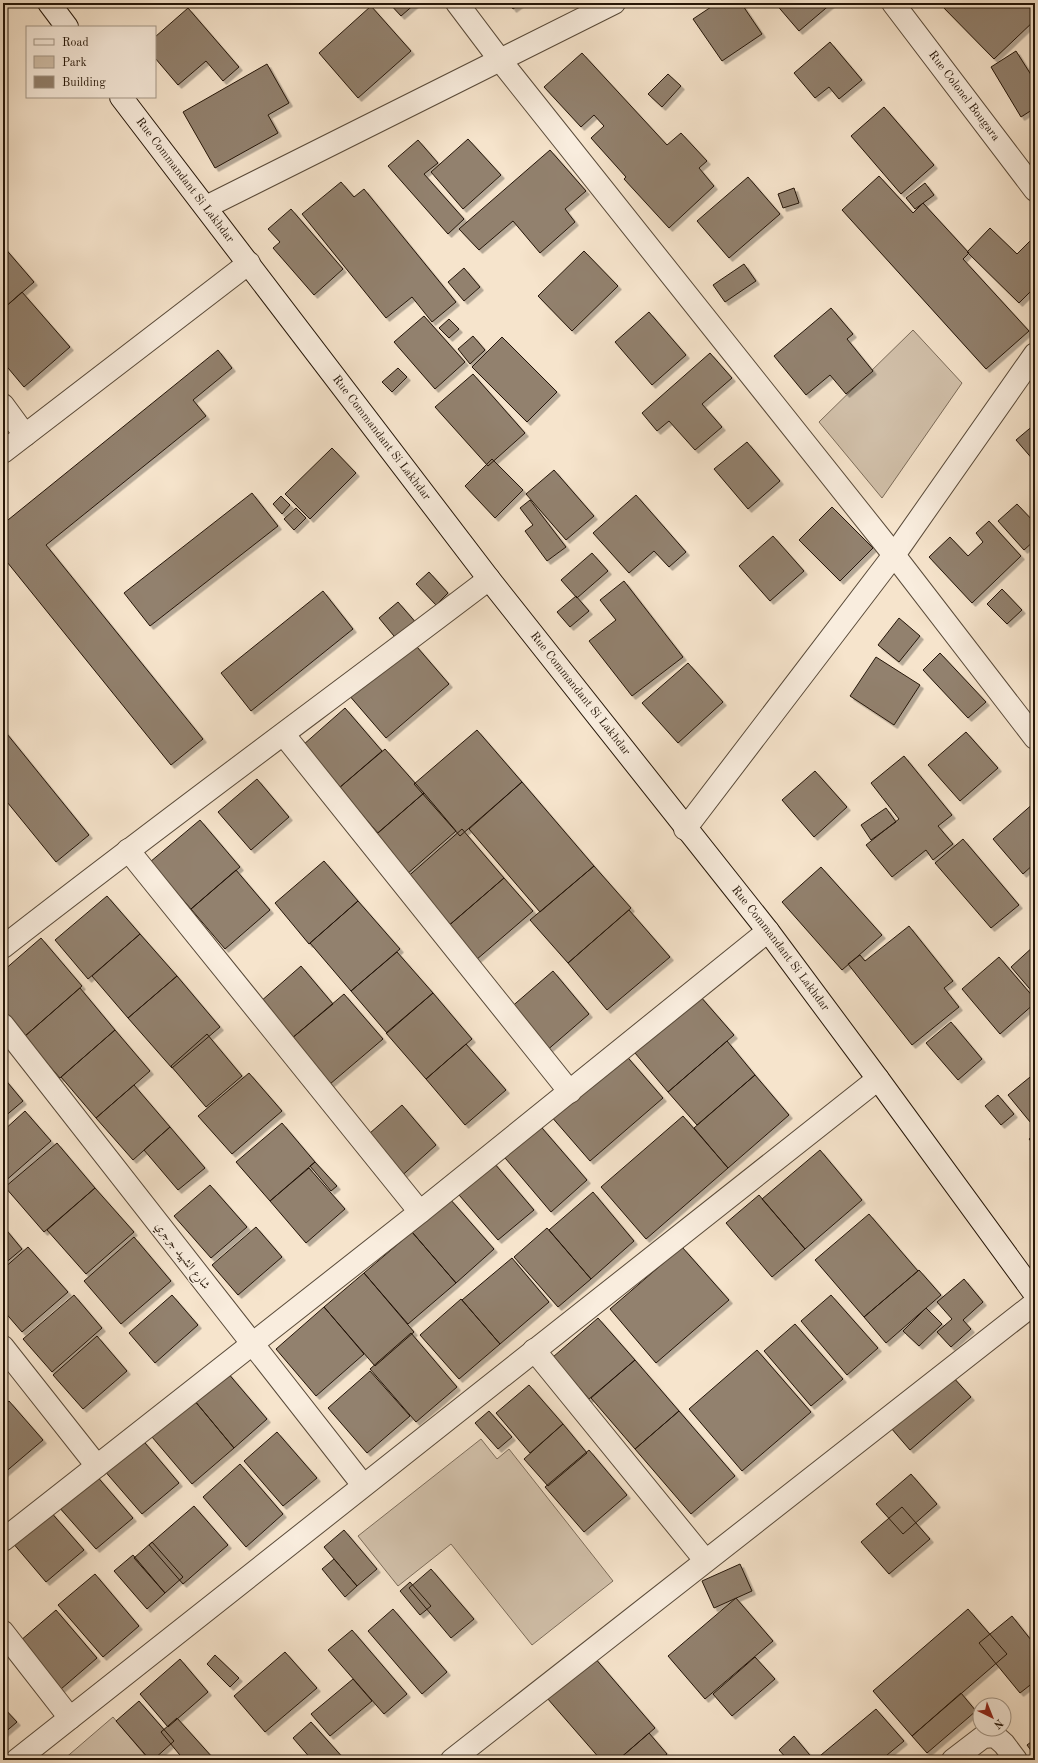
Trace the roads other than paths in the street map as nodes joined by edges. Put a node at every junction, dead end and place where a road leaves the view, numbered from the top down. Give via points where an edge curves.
1 (49, 3) edge
2 (457, 3) edge
3 (614, 3) edge
4 (893, 3) edge
5 (66, 26) edge
6 (500, 60) junction
7 (122, 98) edge
8 (1035, 190) edge
9 (206, 207) junction
10 (249, 263) junction
11 (1035, 354) edge
12 (3, 405) edge
13 (25, 435) junction
14 (3, 452) edge
15 (894, 555) junction
16 (489, 579) junction
17 (284, 735) junction
18 (1035, 738) edge
19 (685, 829) junction
20 (128, 850) junction
21 (768, 931) junction
22 (3, 947) edge
23 (3, 1025) edge
24 (878, 1079) junction
25 (570, 1092) junction
26 (420, 1212) junction
27 (1035, 1294) edge
28 (1035, 1303) edge
29 (251, 1344) junction
30 (3, 1347) edge
31 (534, 1350) junction
32 (97, 1466) junction
33 (363, 1485) junction
34 (3, 1540) edge
35 (705, 1560) junction
36 (3, 1632) edge
37 (70, 1718) junction
38 (17, 1760) edge
39 (452, 1760) edge
40 (953, 1760) edge
41 (1016, 1760) edge

1 - 5 street
2 - 6 street
3 - 6 street
4 - 8 street, Rue Colonel Bougara
6 - 9 street
6 - 15 street
7 - 9 street, Rue Commandant Si Lakhdar
9 - 10 street, Rue Commandant Si Lakhdar
10 - 13 street
10 - 16 street, Rue Commandant Si Lakhdar
11 - 15 street
12 - 13 street
13 - 14 street
15 - 18 street
15 - 19 street
16 - 17 street
16 - 19 street, Rue Commandant Si Lakhdar
17 - 20 street
17 - 25 street
19 - 21 street, Rue Commandant Si Lakhdar
20 - 22 street
20 - 26 street
21 - 24 street, Rue Commandant Si Lakhdar
21 - 25 street
23 - 29 street, شارع الشهيد جرجري
24 - 27 street, Rue Commandant Si Lakhdar
24 - 31 street
25 - 26 street
26 - 29 street
28 - 35 street
29 - 32 street
29 - 33 street, شارع الشهيد جرجري
30 - 32 street
31 - 33 street
31 - 35 street
32 - 34 street
33 - 37 street
35 - 39 street
36 - 37 street
37 - 38 street
40 - 41 street via 983,1737 995,1736

